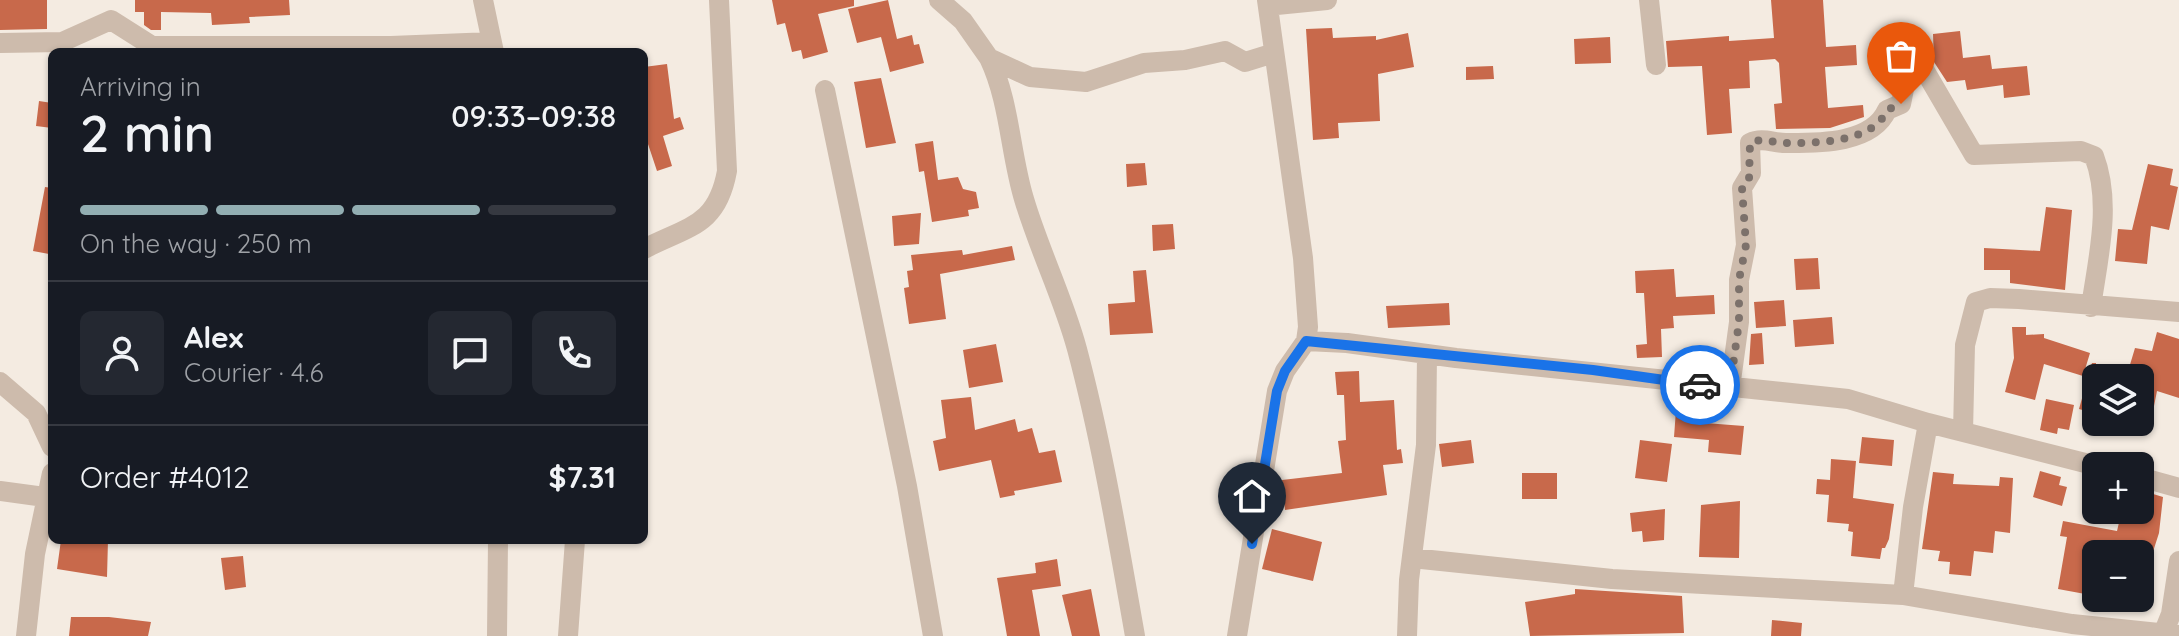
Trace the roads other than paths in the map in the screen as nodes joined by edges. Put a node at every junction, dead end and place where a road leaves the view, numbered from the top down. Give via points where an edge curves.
1 (483, 0) edge
2 (719, 0) edge
3 (939, 0) edge
4 (1327, 0) edge
5 (1649, 0) edge
6 (1268, 3) edge
7 (0, 43) edge
8 (493, 47) edge
9 (259, 48) edge
10 (402, 48) edge
11 (1274, 53) junction
12 (989, 58) junction
13 (1656, 65) dead end
14 (825, 90) dead end
15 (648, 247) edge
16 (2091, 307) junction
17 (2179, 312) edge
18 (1306, 341) junction
19 (1427, 354) junction
20 (0, 382) edge
21 (1730, 388) junction
22 (1928, 423) junction
23 (1963, 432) junction
24 (48, 438) edge
25 (2082, 462) edge
26 (2154, 480) edge
27 (2178, 486) edge
28 (0, 491) edge
29 (48, 498) edge
30 (48, 505) edge
31 (498, 544) edge
32 (575, 544) edge
33 (1412, 558) junction
34 (2179, 561) edge
35 (1903, 595) junction
36 (2170, 635) edge
37 (26, 636) edge
38 (497, 636) edge
39 (568, 636) edge
40 (933, 636) edge
41 (1135, 636) edge
42 (1237, 636) edge
43 (1407, 636) edge

1 - 8 street
2 - 15 street via 727,171 723,196 710,216
3 - 12 street via 963,21
4 - 6 street
5 - 13 street
6 - 11 street
7 - 9 street via 62,42 111,20 152,46
8 - 10 street
11 - 12 street via 1245,62 1225,51 1144,63 1086,82 1030,77
11 - 18 street via 1303,258
12 - 41 street via 1000,81 1016,171 1080,361
14 - 40 street
16 - 17 street
16 - 21 street via 2102,230 2094,156 2081,151 1974,155 1925,71 1908,69 1901,104 1887,110 1873,127 1838,140 1750,143 1749,180 1742,188 1746,245
16 - 23 street via 1990,298 1976,302 1965,345
18 - 19 street
18 - 42 street via 1277,391
19 - 21 street
19 - 33 street via 1426,445
20 - 24 street via 36,413
21 - 22 street via 1848,399
22 - 23 street
22 - 35 street
23 - 25 street
26 - 27 street
28 - 29 street
30 - 37 street via 35,554
31 - 38 street
32 - 39 street
33 - 35 street via 1612,579
33 - 43 street
34 - 36 street
35 - 36 street

